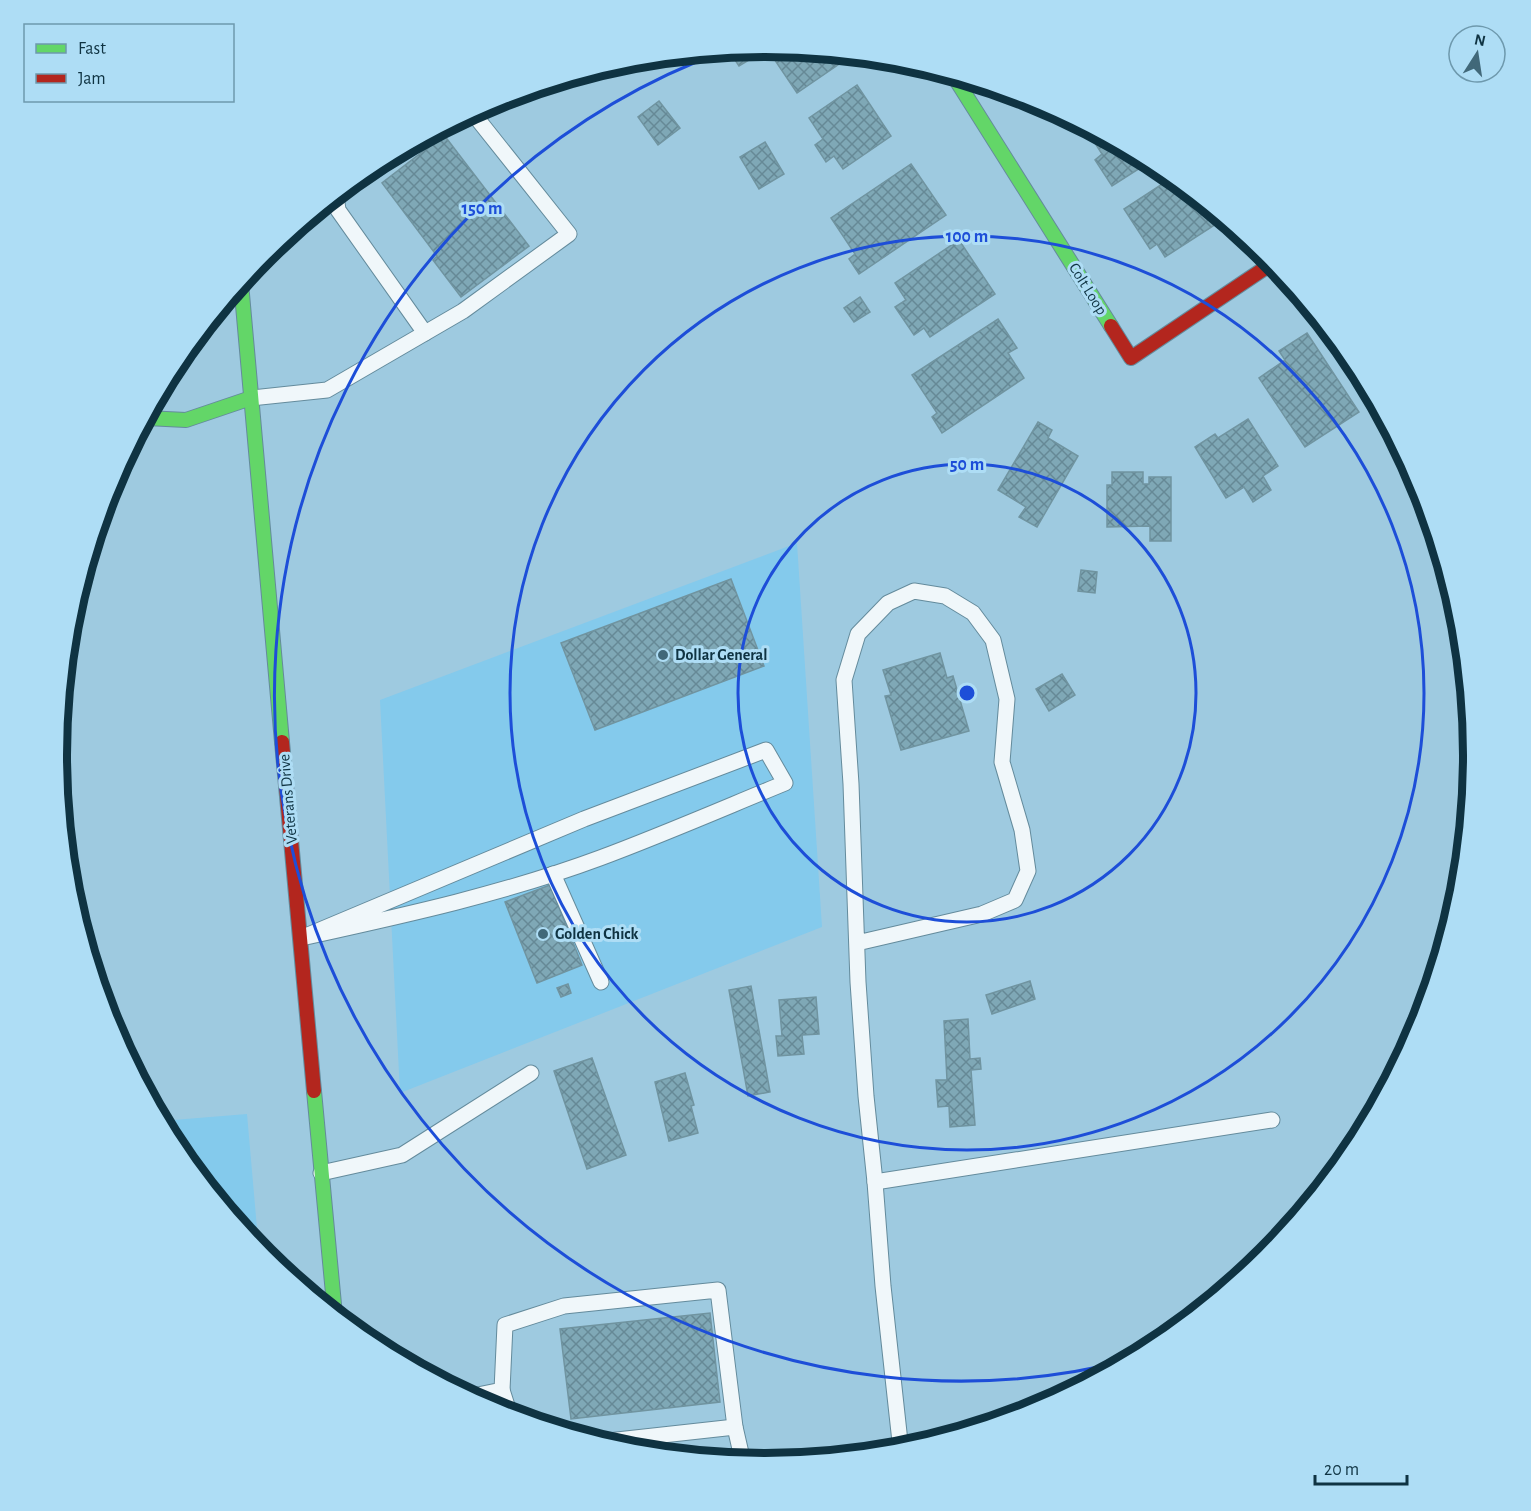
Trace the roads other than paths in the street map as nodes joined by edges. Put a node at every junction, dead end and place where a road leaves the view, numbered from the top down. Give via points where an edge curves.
1 (959, 85) edge
2 (478, 119) edge
3 (337, 203) edge
4 (1265, 268) edge
5 (242, 293) edge
6 (426, 333) junction
7 (251, 398) junction
8 (154, 418) edge
9 (553, 874) junction
10 (301, 938) junction
11 (857, 943) junction
12 (601, 982) dead end
13 (531, 1073) dead end
14 (1272, 1120) dead end
15 (321, 1173) junction
16 (875, 1182) junction
17 (334, 1305) edge
18 (502, 1390) junction
19 (483, 1394) edge
20 (507, 1404) edge
21 (735, 1427) junction
22 (623, 1439) edge
23 (900, 1441) edge
24 (741, 1453) edge

1 - 4 main road, Colt Loop via 1131,358
2 - 6 lane via 569,234
3 - 6 lane via 338,210
5 - 7 main road, Veterans Drive
6 - 7 lane via 327,390
7 - 8 main road via 186,420
7 - 10 main road, Veterans Drive
9 - 10 lane via 445,906
9 - 10 lane via 785,783 766,750 592,816
9 - 12 lane
10 - 15 main road, Veterans Drive
11 - 11 lane via 844,680 858,634 888,603 914,591 945,596 973,613 993,640 1007,699 1002,762 1022,830 1028,871 1015,900 982,914
11 - 16 lane
13 - 15 lane via 402,1155
14 - 16 lane
15 - 17 main road, Veterans Drive
16 - 23 lane
18 - 19 lane
18 - 20 lane
18 - 21 lane via 505,1325 564,1306 718,1290
21 - 22 lane
21 - 24 lane

